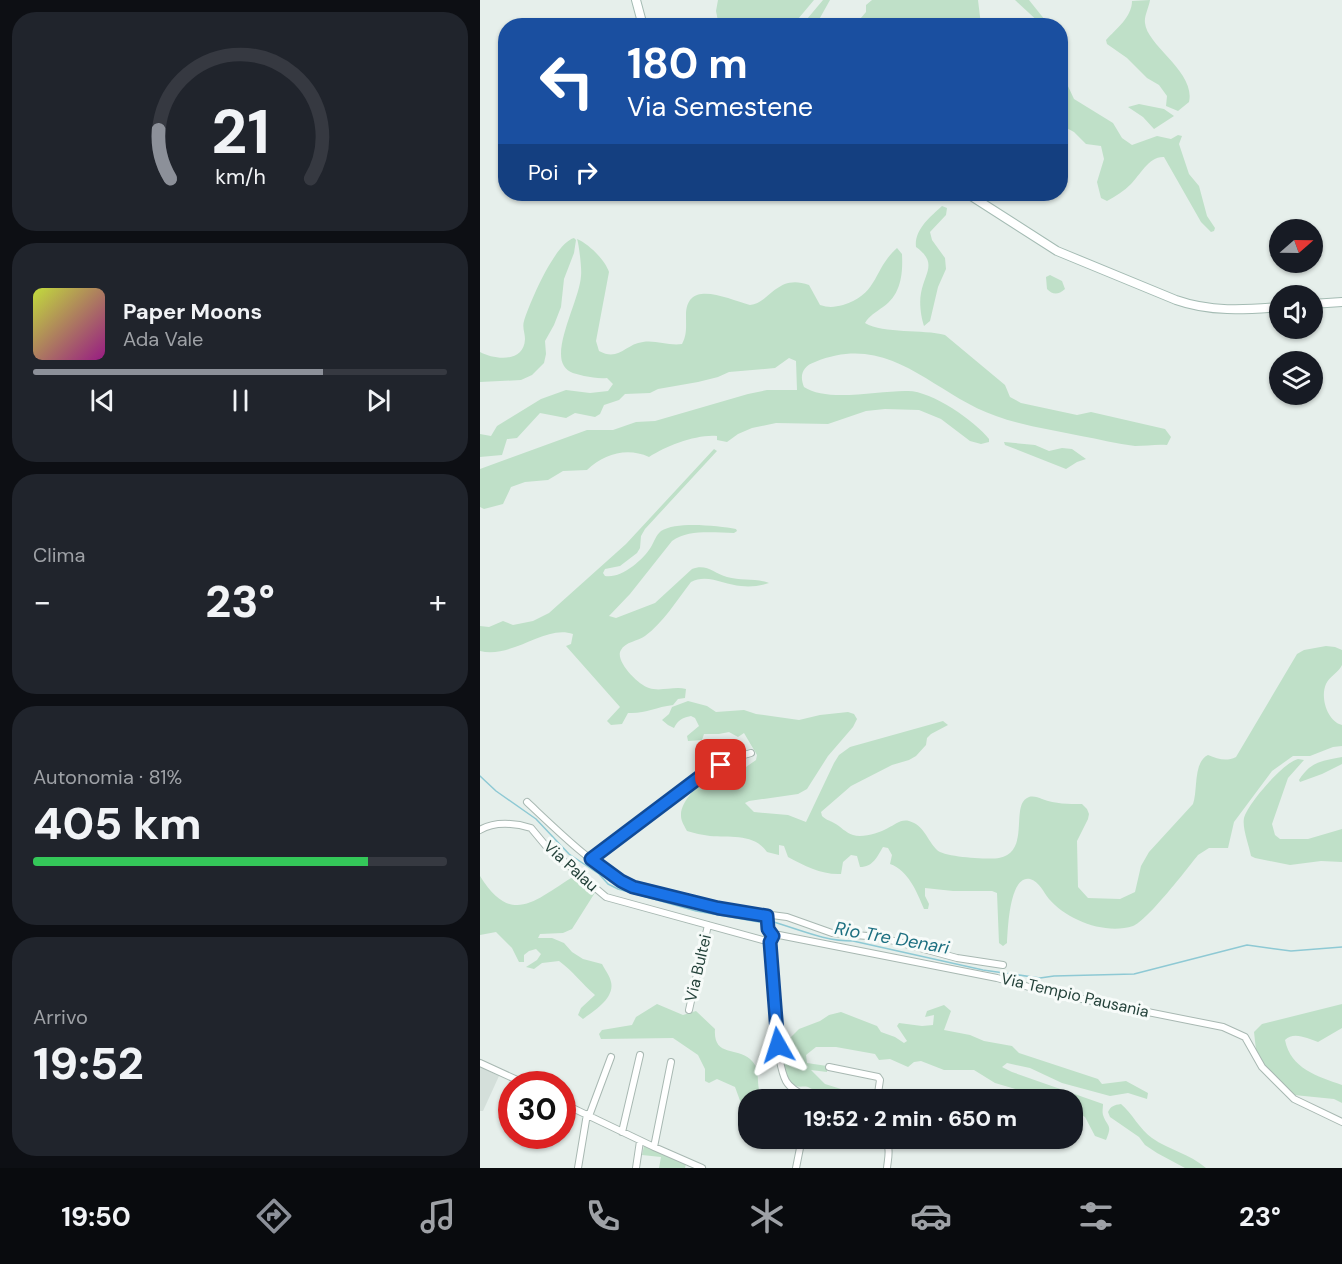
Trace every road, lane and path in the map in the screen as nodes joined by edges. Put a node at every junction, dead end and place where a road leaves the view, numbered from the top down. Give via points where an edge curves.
1 (636, 0) edge
2 (641, 18) edge
3 (979, 201) edge
4 (1342, 302) edge
5 (1323, 303) edge
6 (1269, 307) edge
7 (751, 753) dead end
8 (527, 802) dead end
9 (480, 830) edge
10 (591, 859) junction
11 (767, 916) junction
12 (708, 925) junction
13 (813, 928) junction
14 (771, 939) junction
15 (809, 941) junction
16 (1003, 965) dead end
17 (689, 1010) dead end
18 (640, 1055) dead end
19 (611, 1057) dead end
20 (670, 1062) dead end
21 (480, 1063) edge
22 (829, 1067) dead end
23 (498, 1071) edge
24 (795, 1089) edge
25 (879, 1089) edge
26 (576, 1109) edge
27 (588, 1115) junction
28 (1342, 1122) edge
29 (622, 1132) junction
30 (640, 1141) junction
31 (654, 1147) junction
32 (800, 1149) edge
33 (889, 1149) edge
34 (687, 1165) edge
35 (578, 1168) edge
36 (636, 1168) edge
37 (702, 1168) edge
38 (796, 1168) edge
39 (887, 1168) edge

1 - 2 main road
3 - 6 main road via 1057,251 1176,300 1203,308
4 - 5 main road
7 - 10 street via 705,773
8 - 10 street
9 - 12 street, Via Palau via 502,824 531,828 546,846 606,897
10 - 11 street via 633,887
11 - 13 street via 787,917
11 - 14 street
12 - 14 street, Via Palau
12 - 17 street, Via Bultei
13 - 15 street
13 - 16 street via 879,937 957,958
14 - 15 street, Via Tempio Pausania via 779,935
14 - 24 street via 776,1026 784,1075
15 - 28 street, Via Tempio Pausania via 1234,1030 1245,1037 1262,1067 1294,1099
18 - 29 street
19 - 27 street
20 - 31 street
21 - 23 street
22 - 25 street via 878,1077
26 - 27 street
27 - 29 street
27 - 35 street
29 - 30 street
30 - 31 street
30 - 36 street
31 - 34 street
32 - 38 street
33 - 39 street
34 - 37 street

